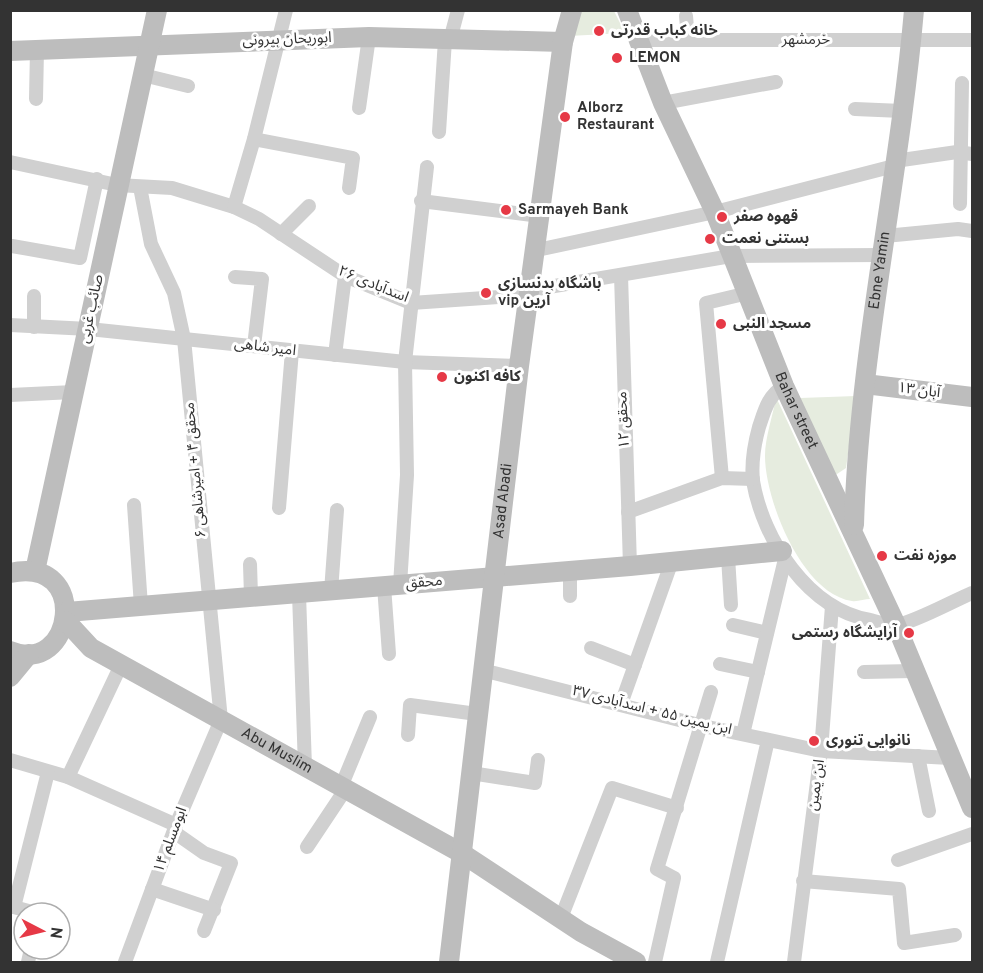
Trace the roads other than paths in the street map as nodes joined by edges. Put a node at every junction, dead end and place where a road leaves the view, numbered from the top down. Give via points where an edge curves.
1 (157, 10) edge
2 (286, 10) edge
3 (458, 10) edge
4 (559, 10) edge
5 (572, 10) edge
6 (627, 10) edge
7 (914, 10) edge
8 (686, 16) dead end
9 (369, 37) junction
10 (688, 39) junction
11 (278, 40) junction
12 (447, 40) junction
13 (639, 40) junction
14 (911, 40) junction
15 (972, 40) edge
16 (563, 42) junction
17 (150, 47) junction
18 (37, 50) junction
19 (10, 51) edge
20 (143, 75) junction
21 (776, 82) dead end
22 (962, 83) dead end
23 (188, 86) dead end
24 (36, 99) dead end
25 (663, 103) junction
26 (360, 108) dead end
27 (855, 109) dead end
28 (902, 111) junction
29 (439, 132) dead end
30 (254, 139) junction
31 (966, 153) edge
32 (10, 162) edge
33 (895, 164) junction
34 (427, 167) dead end
35 (97, 179) junction
36 (117, 185) junction
37 (140, 187) junction
38 (349, 188) dead end
39 (421, 201) junction
40 (960, 204) dead end
41 (309, 206) dead end
42 (234, 207) junction
43 (715, 212) junction
44 (540, 216) junction
45 (972, 231) edge
46 (280, 234) junction
47 (12, 246) edge
48 (883, 246) junction
49 (537, 250) junction
50 (731, 256) junction
51 (621, 274) junction
52 (345, 276) junction
53 (235, 277) dead end
54 (531, 292) junction
55 (748, 293) junction
56 (34, 296) dead end
57 (411, 303) junction
58 (10, 325) edge
59 (34, 327) junction
60 (89, 328) junction
61 (184, 339) junction
62 (254, 346) junction
63 (292, 351) junction
64 (335, 355) junction
65 (405, 362) junction
66 (519, 366) junction
67 (865, 384) junction
68 (784, 386) junction
69 (74, 392) junction
70 (10, 395) edge
71 (972, 397) edge
72 (855, 468) junction
73 (722, 478) junction
74 (753, 479) junction
75 (834, 489) junction
76 (134, 505) dead end
77 (279, 508) dead end
78 (337, 510) dead end
79 (628, 512) junction
80 (854, 531) junction
81 (783, 555) junction
82 (728, 557) junction
83 (672, 561) junction
84 (250, 564) dead end
85 (630, 566) junction
86 (35, 571) junction
87 (570, 571) junction
88 (10, 573) edge
89 (494, 577) junction
90 (392, 585) junction
91 (332, 591) junction
92 (972, 593) edge
93 (299, 594) junction
94 (251, 596) junction
95 (570, 596) dead end
96 (208, 601) junction
97 (731, 605) dead end
98 (141, 606) junction
99 (832, 606) junction
100 (66, 616) junction
101 (734, 625) dead end
102 (896, 625) junction
103 (767, 633) junction
104 (55, 642) junction
105 (91, 648) junction
106 (591, 648) dead end
107 (20, 653) edge
108 (389, 654) dead end
109 (720, 664) dead end
110 (120, 665) junction
111 (635, 665) junction
112 (482, 670) junction
113 (913, 671) junction
114 (758, 672) junction
115 (864, 672) dead end
116 (10, 677) edge
117 (711, 692) dead end
118 (621, 704) junction
119 (477, 714) junction
120 (370, 717) dead end
121 (222, 720) junction
122 (703, 726) junction
123 (743, 734) junction
124 (408, 735) dead end
125 (768, 740) junction
126 (821, 752) junction
127 (918, 756) junction
128 (950, 758) junction
129 (10, 760) edge
130 (538, 760) dead end
131 (305, 767) junction
132 (48, 772) junction
133 (471, 773) junction
134 (68, 777) junction
135 (343, 788) junction
136 (971, 802) edge
137 (677, 808) junction
138 (929, 811) dead end
139 (466, 822) junction
140 (175, 828) junction
141 (972, 834) edge
142 (434, 838) junction
143 (308, 847) dead end
144 (463, 854) junction
145 (898, 860) dead end
146 (497, 876) junction
147 (803, 881) junction
148 (458, 887) junction
149 (152, 889) junction
150 (13, 901) edge
151 (214, 910) junction
152 (561, 918) junction
153 (204, 931) dead end
154 (955, 935) dead end
155 (125, 963) edge
156 (449, 963) edge
157 (636, 963) edge
158 (655, 963) edge
159 (717, 963) edge
160 (794, 963) edge

1 - 17 main road, صائب غربی
2 - 11 street
3 - 12 street
4 - 16 main road, Asad Abadi via 557,23
5 - 16 main road, Asad Abadi
6 - 13 main road, Bahar street
7 - 14 main road, Ebne Yamin
8 - 10 street
9 - 11 main road, ابوریحان بیرونی
9 - 12 main road, ابوریحان بیرونی
9 - 26 street
10 - 13 street, خرمشهر
10 - 14 street, خرمشهر
11 - 17 main road, ابوریحان بیرونی
11 - 30 street
12 - 16 main road, ابوریحان بیرونی
12 - 29 street
13 - 25 main road, Bahar street
14 - 15 street, خرمشهر
14 - 28 main road, Ebne Yamin
16 - 44 main road, Asad Abadi
17 - 18 main road, ابوریحان بیرونی
17 - 20 main road, صائب غربی
18 - 19 main road, ابوریحان بیرونی
18 - 24 street
20 - 23 street
20 - 36 main road, صائب غربی
21 - 25 street
22 - 31 street
25 - 43 main road, Bahar street
27 - 28 street
28 - 33 main road, Ebne Yamin
30 - 38 street via 353,158
30 - 42 street
31 - 33 street
31 - 40 street
32 - 35 street, اسدآبادی ۲۶
33 - 43 street
33 - 48 main road, Ebne Yamin
34 - 39 street
35 - 36 street, اسدآبادی ۲۶
35 - 47 street via 80,258
36 - 37 street, اسدآبادی ۲۶
36 - 60 main road, صائب غربی
37 - 42 street, اسدآبادی ۲۶ via 172,188
37 - 61 street, محقق ۴ + امیرشاهی ۶ via 151,244 174,293
39 - 44 street
39 - 57 street
41 - 46 street
42 - 46 street, اسدآبادی ۲۶
43 - 49 street
43 - 50 main road, Bahar street
44 - 49 main road, Asad Abadi
45 - 48 street, اسدآبادی ۲۶ via 958,229
46 - 52 street, اسدآبادی ۲۶
48 - 50 street, اسدآبادی ۲۶
48 - 67 main road, Ebne Yamin
49 - 54 main road, Asad Abadi
50 - 51 street, اسدآبادی ۲۶
50 - 55 main road, Bahar street
51 - 54 street, اسدآبادی ۲۶
51 - 79 street, محقق ۱۲
52 - 57 street, اسدآبادی ۲۶
52 - 64 street
53 - 62 street via 262,279
54 - 57 street, اسدآبادی ۲۶
54 - 66 main road, Asad Abadi
55 - 68 main road, Bahar street
55 - 73 street via 706,303
56 - 59 street
57 - 65 street
58 - 59 street, امیر شاهی
59 - 60 street, امیر شاهی
60 - 61 street, امیر شاهی
60 - 69 main road, صائب غربی
61 - 62 street, امیر شاهی
61 - 96 street, محقق ۴ + امیرشاهی ۶
62 - 63 street, امیر شاهی
63 - 64 street, امیر شاهی
63 - 77 street
64 - 65 street, امیر شاهی
65 - 66 street, امیر شاهی
65 - 90 street via 408,475
66 - 89 main road, Asad Abadi
67 - 71 main road, ۱۳ آبان
67 - 72 main road, Ebne Yamin
68 - 74 street via 767,402 753,449
68 - 75 main road, Bahar street
69 - 70 street
69 - 86 main road, صائب غربی
72 - 75 main road
72 - 80 main road, Ebne Yamin
73 - 74 street
73 - 79 street
74 - 81 street via 767,525
75 - 80 main road, Bahar street
76 - 98 street
78 - 91 street
79 - 85 street, محقق ۱۲
80 - 102 main road, Bahar street
81 - 82 main road, محقق
81 - 99 street via 804,584
81 - 103 street
82 - 83 main road, محقق
82 - 97 street
83 - 85 main road, محقق
83 - 111 street
84 - 94 street
85 - 87 main road, محقق
86 - 88 main road
86 - 100 main road via 61,591
87 - 89 main road, محقق
87 - 95 street
89 - 90 main road, محقق
89 - 112 main road, Asad Abadi
90 - 91 main road, محقق
90 - 108 street
91 - 93 main road, محقق
92 - 102 street
93 - 94 main road, محقق
93 - 131 street
94 - 96 main road, محقق
96 - 98 main road, محقق
96 - 121 street, محقق ۴ + امیرشاهی ۶
98 - 100 main road, محقق
99 - 102 street via 858,618
99 - 126 street, ابن یمین
100 - 104 main road
100 - 105 main road, Abu Muslim
101 - 103 street
102 - 113 main road, Bahar street
103 - 114 street
104 - 105 main road, Abu Muslim
104 - 107 main road via 43,650
105 - 110 main road, Abu Muslim
106 - 111 street
107 - 116 main road
109 - 114 street
110 - 121 main road, Abu Muslim
110 - 134 street
111 - 118 street
112 - 118 street, ابن یمین ۵۵ + اسدآبادی ۳۷
112 - 119 main road, Asad Abadi
113 - 115 street
113 - 128 main road, Bahar street
114 - 123 street
117 - 122 street
118 - 122 street, ابن یمین ۵۵ + اسدآبادی ۳۷
119 - 124 street via 410,705
119 - 133 main road, Asad Abadi
120 - 135 street
121 - 131 main road, Abu Muslim
121 - 140 street, ابومسلم ۱۴
122 - 123 street, ابن یمین ۵۵ + اسدآبادی ۳۷
122 - 137 street
123 - 125 street, ابن یمین ۵۵ + اسدآبادی ۳۷
125 - 126 street, ابن یمین ۵۵ + اسدآبادی ۳۷
125 - 159 street
126 - 127 street, ابن یمین ۵۵ + اسدآبادی ۳۷
126 - 147 street, ابن یمین
127 - 128 street, ابن یمین ۵۵ + اسدآبادی ۳۷
127 - 138 street
128 - 136 main road, Bahar street
129 - 132 street
130 - 133 street via 535,783
131 - 135 main road, Abu Muslim
132 - 134 street
132 - 150 street
133 - 139 main road, Asad Abadi
134 - 140 street
135 - 142 main road, Abu Muslim
135 - 143 street
137 - 152 street via 612,788
137 - 158 street via 657,869 674,878
139 - 144 main road, Asad Abadi
139 - 146 main road via 477,848
140 - 149 street, ابومسلم ۱۴
140 - 151 street via 204,853 231,863
141 - 145 street
142 - 144 main road, Abu Muslim
142 - 148 main road
144 - 146 main road, Abu Muslim
144 - 148 main road, Asad Abadi
146 - 152 main road, Abu Muslim
147 - 154 street via 899,889 904,943
147 - 160 street, ابن یمین
148 - 156 main road, Asad Abadi
149 - 151 street
149 - 155 street, ابومسلم ۱۴
151 - 153 street
152 - 157 main road, Abu Muslim

